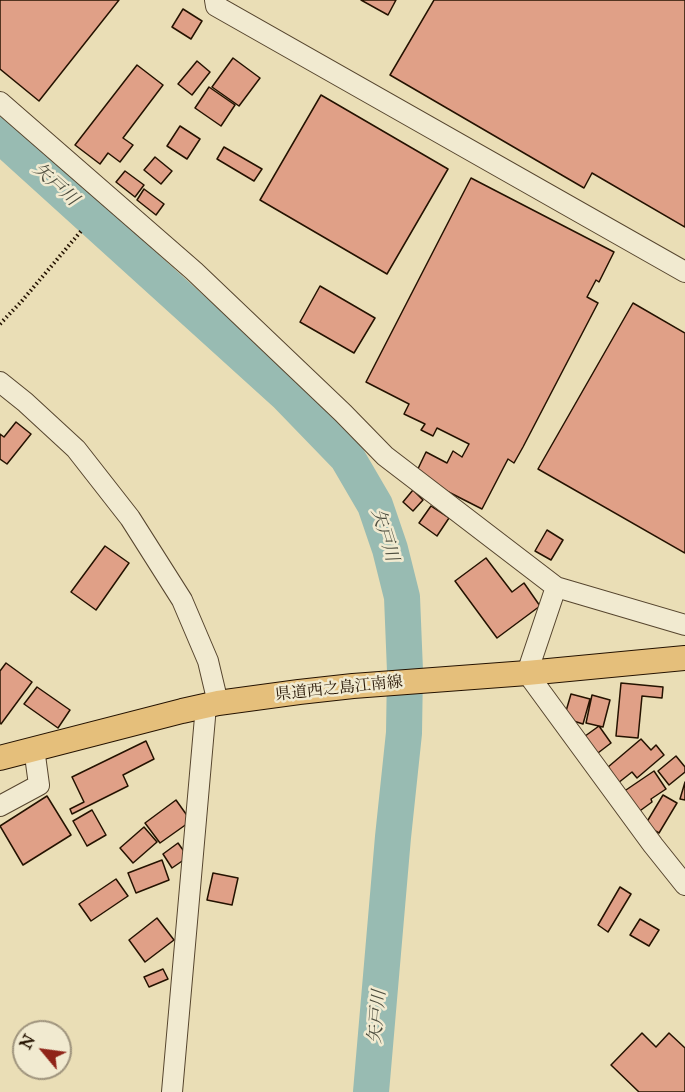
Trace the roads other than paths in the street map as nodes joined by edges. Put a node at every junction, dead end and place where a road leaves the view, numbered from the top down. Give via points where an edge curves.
1 (215, 0) edge
2 (0, 102) edge
3 (685, 272) edge
4 (0, 382) edge
5 (556, 587) junction
6 (685, 626) edge
7 (685, 658) edge
8 (527, 673) junction
9 (212, 704) junction
10 (34, 748) junction
11 (0, 758) edge
12 (0, 806) edge
13 (685, 885) edge
14 (172, 1092) edge

1 - 3 street via 216,6
2 - 5 street via 194,271 385,456
4 - 9 street via 76,449 130,518 182,600 208,661
5 - 6 street
5 - 8 street
7 - 8 main road, 県道西之島江南線
8 - 9 main road, 県道西之島江南線 via 353,686
8 - 13 street
9 - 10 main road, 県道西之島江南線
9 - 14 street
10 - 11 main road, 県道西之島江南線
10 - 12 street via 39,785

